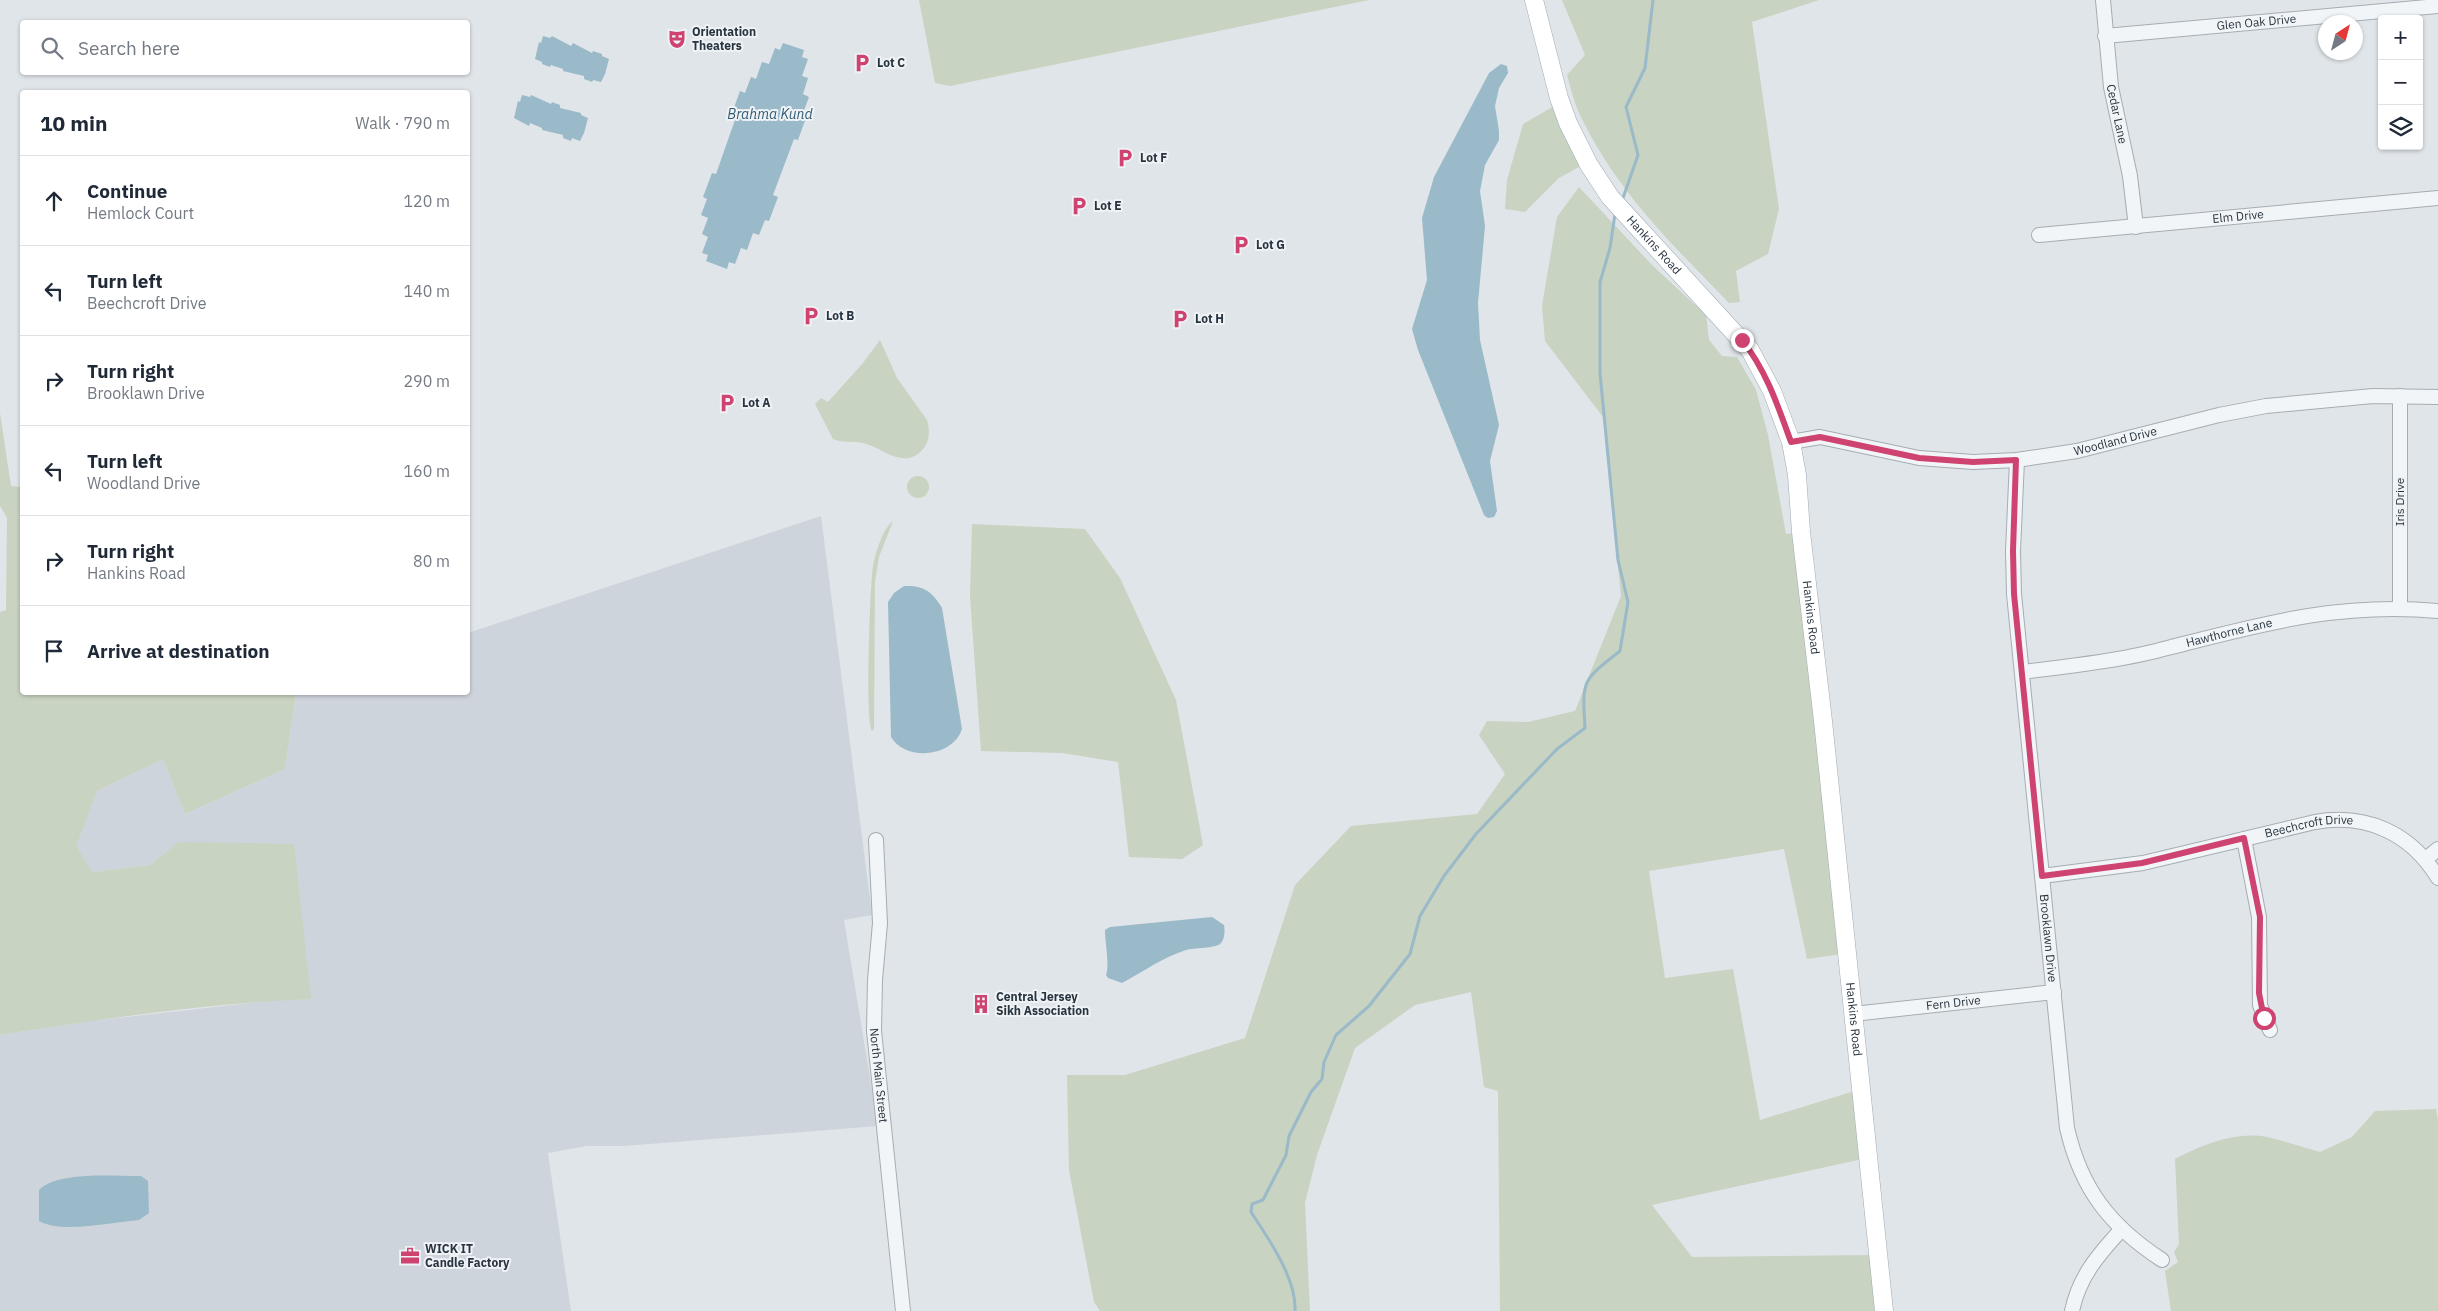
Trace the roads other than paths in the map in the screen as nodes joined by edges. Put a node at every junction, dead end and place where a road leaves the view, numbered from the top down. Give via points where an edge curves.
1 (1534, 0) edge
2 (2103, 0) edge
3 (2438, 6) edge
4 (2105, 36) junction
5 (2438, 198) edge
6 (2136, 226) junction
7 (2039, 235) dead end
8 (2400, 396) junction
9 (2438, 397) edge
10 (1791, 442) junction
11 (2016, 460) junction
12 (2400, 609) junction
13 (2438, 611) edge
14 (2022, 672) junction
15 (2244, 838) junction
16 (876, 840) dead end
17 (2438, 849) edge
18 (2426, 859) junction
19 (2042, 876) junction
20 (2438, 878) edge
21 (2054, 992) junction
22 (1853, 1014) junction
23 (2270, 1030) dead end
24 (2121, 1230) junction
25 (2162, 1260) dead end
26 (903, 1311) edge
27 (1884, 1311) edge
28 (2072, 1311) edge

1 - 10 main road, Hankins Road via 1559,98 1589,165 1610,197 1750,350 1772,391
2 - 4 street, Cedar Lane
3 - 4 street, Glen Oak Drive
4 - 6 street, Cedar Lane
5 - 6 street, Elm Drive
6 - 7 street, Elm Drive
8 - 9 street, Woodland Drive
8 - 11 street, Woodland Drive via 2256,408 2077,451
8 - 12 street, Iris Drive
10 - 11 street, Woodland Drive via 1820,437 1919,458 1973,462
10 - 22 main road, Hankins Road
11 - 14 street, Brooklawn Drive via 2013,577
12 - 13 street, Hawthorne Lane
12 - 14 street, Hawthorne Lane via 2360,609 2291,617 2112,660
14 - 19 street, Brooklawn Drive
15 - 18 street, Beechcroft Drive via 2328,820 2358,820 2389,830 2410,843
15 - 19 street, Beechcroft Drive via 2142,863
15 - 23 street via 2260,917 2260,1005
16 - 26 street, North Main Street via 880,924 874,1031
17 - 18 street
18 - 20 street, Beechcroft Drive
19 - 21 street, Brooklawn Drive
21 - 22 street, Fern Drive
21 - 24 street, Brooklawn Drive via 2071,1146 2099,1205
22 - 27 main road, Hankins Road
24 - 25 street, Brooklawn Drive
24 - 28 street via 2090,1266

